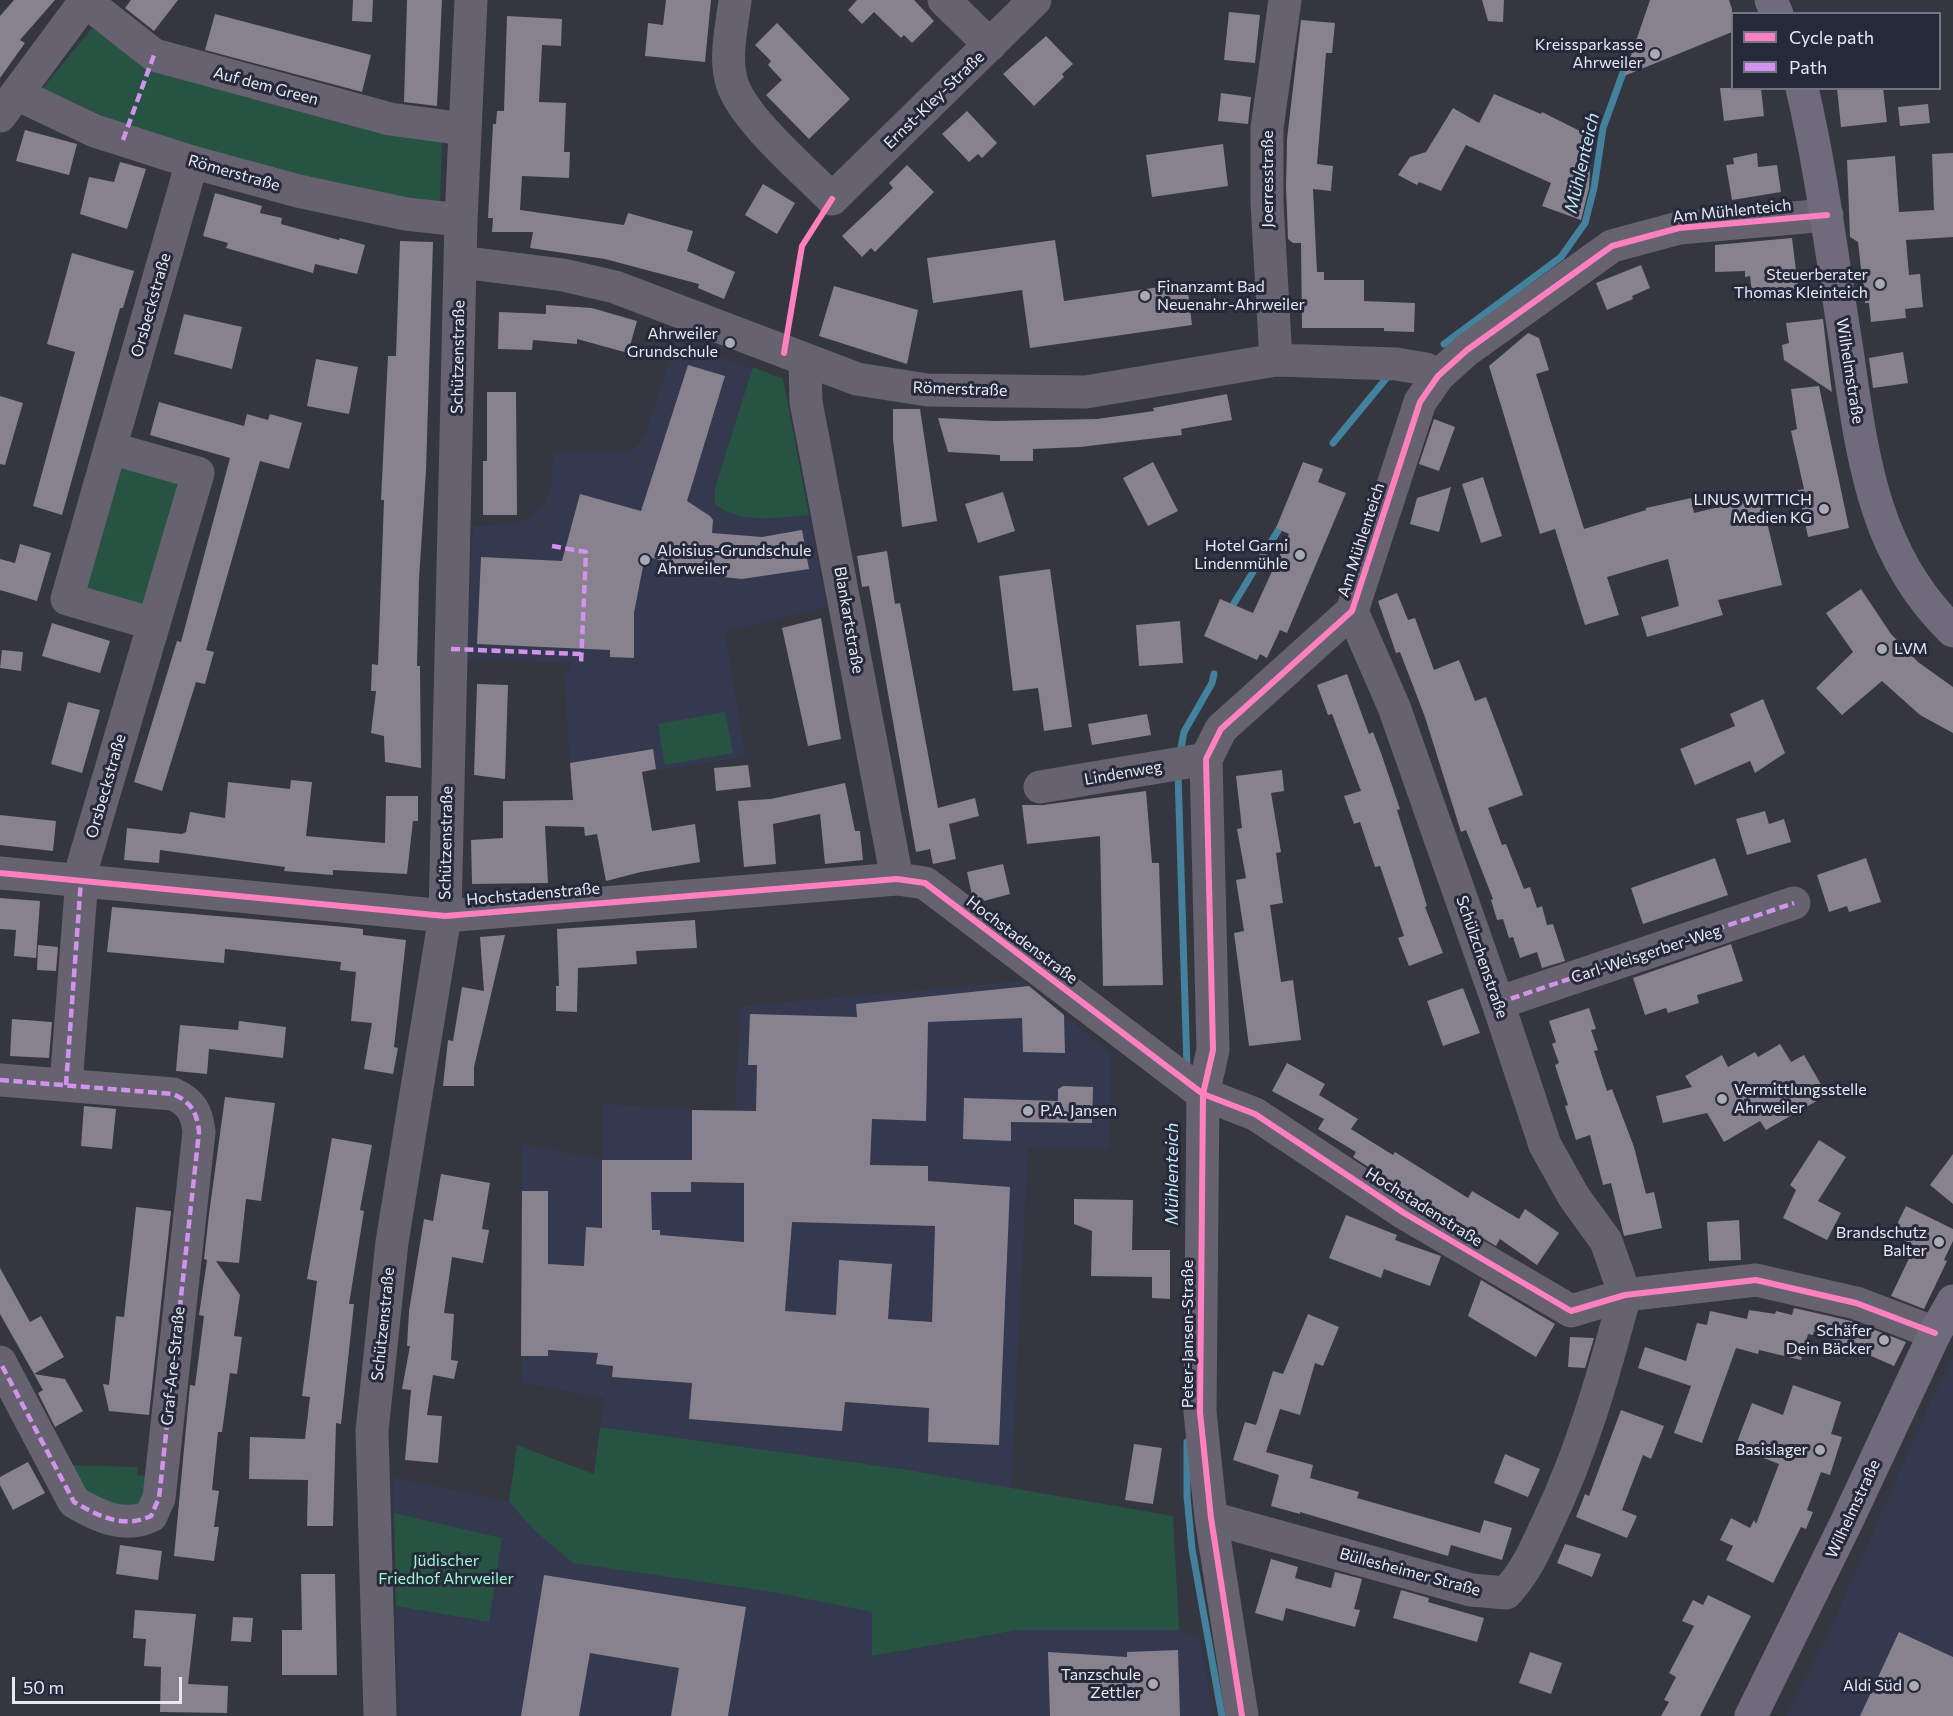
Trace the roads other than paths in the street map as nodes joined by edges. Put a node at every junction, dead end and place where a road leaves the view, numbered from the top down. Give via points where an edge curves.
1 (85, 0) edge
2 (471, 0) edge
3 (735, 0) edge
4 (944, 0) edge
5 (1035, 0) edge
6 (1285, 0) edge
7 (990, 45) junction
8 (1802, 90) edge
9 (9, 105) edge
10 (464, 129) junction
11 (192, 162) junction
12 (1827, 214) junction
13 (461, 220) junction
14 (460, 262) junction
15 (1276, 360) junction
16 (805, 361) junction
17 (1438, 376) junction
18 (110, 448) junction
19 (1352, 610) junction
20 (154, 624) junction
21 (1953, 631) edge
22 (1187, 762) junction
23 (1040, 788) dead end
24 (0, 873) edge
25 (897, 879) junction
26 (81, 880) junction
27 (1794, 903) dead end
28 (445, 916) junction
29 (1498, 1003) junction
30 (0, 1080) edge
31 (66, 1085) junction
32 (1192, 1085) junction
33 (1625, 1295) junction
34 (1953, 1301) edge
35 (1935, 1333) junction
36 (0, 1362) edge
37 (1211, 1518) junction
38 (380, 1716) edge
39 (1242, 1716) edge
40 (1751, 1716) edge

1 - 9 street
1 - 10 street, Auf dem Green via 153,56 390,119
2 - 10 street, Schützenstraße
3 - 7 street, Ernst-Kley-Straße via 729,54 732,83 744,108 832,199
4 - 7 street
5 - 7 street, Ernst-Kley-Straße
6 - 15 street, Joerresstraße via 1267,128
8 - 12 main road, Wilhelmstraße
9 - 11 street, Römerstraße
10 - 13 street, Schützenstraße
11 - 13 street, Römerstraße via 309,194 406,214
11 - 18 street, Orsbeckstraße
12 - 17 street, Am Mühlenteich via 1679,228 1612,246 1467,350
12 - 21 main road, Wilhelmstraße via 1872,495 1895,554 1931,608
13 - 14 street, Schützenstraße
14 - 16 street, Römerstraße via 563,275 615,287
14 - 28 street, Schützenstraße
15 - 16 street, Römerstraße via 1086,392 927,390 857,379
15 - 17 street, Römerstraße via 1396,364 1426,369
16 - 25 street, Blankartstraße via 806,402
17 - 19 street, Am Mühlenteich via 1420,402
18 - 20 street, Orsbeckstraße via 67,599
18 - 20 street, Orsbeckstraße via 198,473
19 - 22 street, Am Mühlenteich
19 - 29 street, Schülzchenstraße via 1394,707
20 - 26 street, Orsbeckstraße
22 - 23 street, Lindenweg
22 - 32 street, Am Mühlenteich via 1214,1050
24 - 26 street, Hochstadenstraße
25 - 28 street, Hochstadenstraße
25 - 32 street, Hochstadenstraße via 925,883
26 - 28 street, Hochstadenstraße
26 - 31 street
27 - 29 street, Carl-Weisgerber-Weg
28 - 38 street, Schützenstraße via 392,1242 376,1376 372,1431
29 - 33 street, Schülzchenstraße via 1545,1145 1574,1197 1606,1241
30 - 31 street, Graf-Are-Straße
31 - 36 street, Graf-Are-Straße via 173,1094 194,1108 198,1119 159,1498 152,1516 125,1523 95,1514 74,1502
32 - 33 street, Hochstadenstraße via 1255,1114 1404,1214 1571,1311
32 - 37 street, Peter-Jansen-Straße via 1200,1412
33 - 35 street, Hochstadenstraße via 1756,1280 1856,1303
33 - 37 street, Büllesheimer Straße via 1592,1414 1566,1484 1520,1578 1506,1593 1471,1590
34 - 35 main road, Wilhelmstraße
35 - 40 main road, Wilhelmstraße
37 - 39 street, Peter-Jansen-Straße

